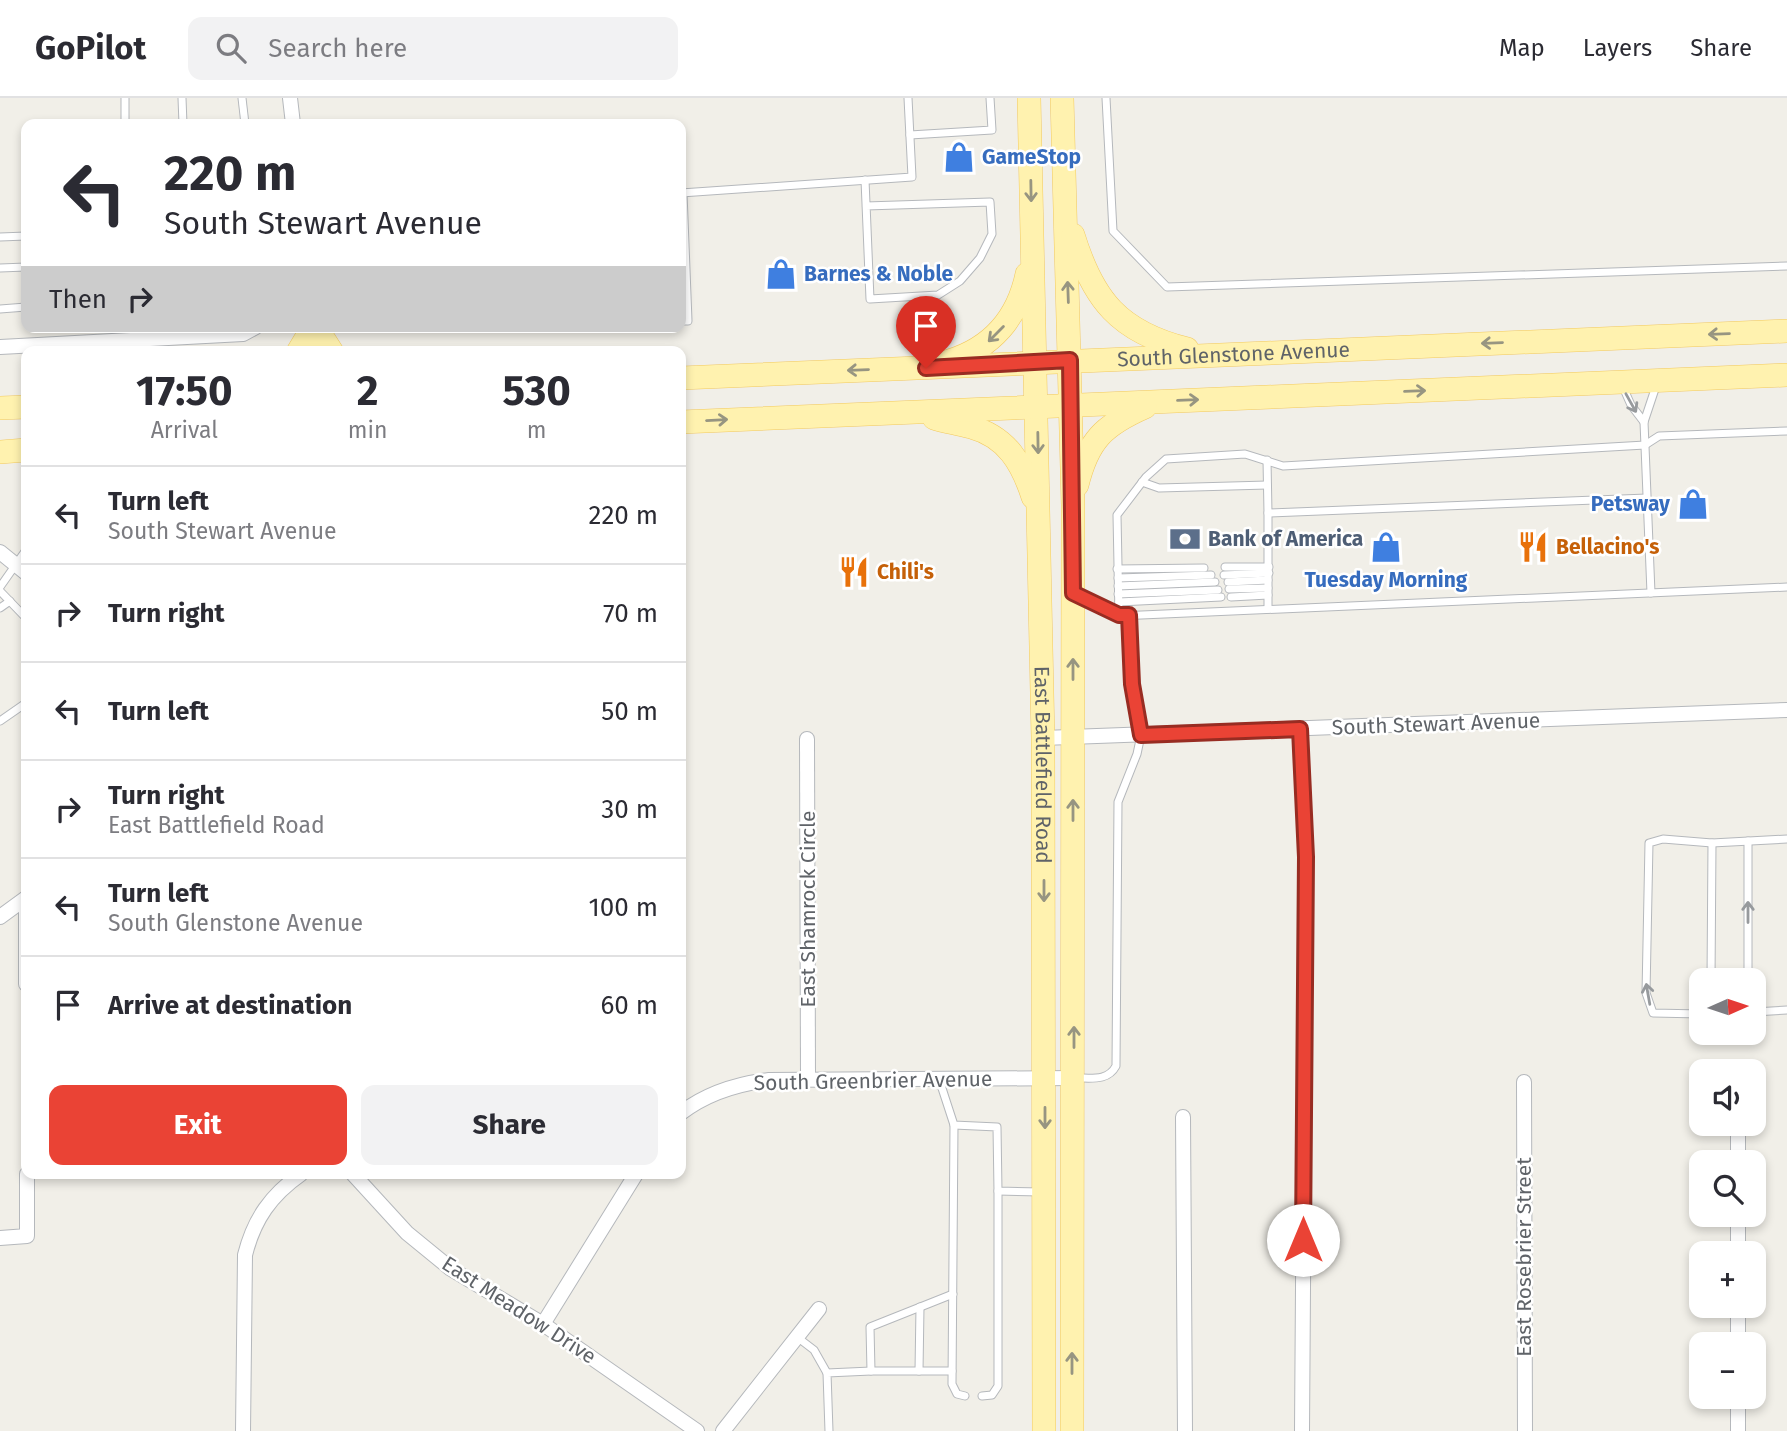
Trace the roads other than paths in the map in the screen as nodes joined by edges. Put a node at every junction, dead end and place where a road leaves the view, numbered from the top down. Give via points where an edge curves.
1 (125, 98) edge
2 (182, 98) edge
3 (242, 98) edge
4 (290, 98) edge
5 (908, 98) edge
6 (990, 98) edge
7 (1029, 98) edge
8 (1062, 98) edge
9 (1106, 98) edge
10 (125, 119) edge
11 (183, 119) edge
12 (244, 119) edge
13 (292, 119) edge
14 (910, 135) junction
15 (865, 180) junction
16 (686, 193) edge
17 (866, 206) junction
18 (1065, 206) junction
19 (21, 236) edge
20 (0, 237) edge
21 (1032, 251) junction
22 (1787, 266) edge
23 (21, 267) edge
24 (0, 268) edge
25 (686, 278) edge
26 (21, 307) edge
27 (0, 309) edge
28 (686, 321) edge
29 (1787, 331) edge
30 (136, 333) edge
31 (245, 333) edge
32 (0, 347) edge
33 (1210, 355) junction
34 (1070, 360) junction
35 (1035, 362) junction
36 (926, 368) junction
37 (1787, 375) edge
38 (686, 378) edge
39 (1658, 381) junction
40 (1621, 382) junction
41 (1156, 402) junction
42 (1071, 405) junction
43 (21, 407) edge
44 (1037, 407) junction
45 (0, 408) edge
46 (918, 411) junction
47 (686, 422) edge
48 (1644, 422) junction
49 (1787, 431) edge
50 (1645, 445) junction
51 (21, 450) edge
52 (0, 452) edge
53 (1267, 460) junction
54 (1142, 482) junction
55 (1267, 485) junction
56 (1647, 498) junction
57 (1073, 505) junction
58 (1268, 513) junction
59 (1039, 516) junction
60 (0, 552) edge
61 (21, 568) edge
62 (1204, 568) dead end
63 (1118, 569) junction
64 (1268, 580) junction
65 (1228, 582) junction
66 (1787, 587) edge
67 (0, 589) edge
68 (1118, 590) junction
69 (1073, 593) junction
70 (1651, 593) junction
71 (10, 601) junction
72 (0, 608) edge
73 (1268, 609) junction
74 (21, 613) edge
75 (1119, 615) junction
76 (1129, 615) junction
77 (21, 706) edge
78 (1787, 710) edge
79 (0, 721) edge
80 (1300, 729) junction
81 (1141, 735) junction
82 (1073, 737) junction
83 (807, 738) dead end
84 (1043, 738) junction
85 (1787, 839) edge
86 (1748, 841) junction
87 (1712, 843) junction
88 (21, 901) edge
89 (0, 916) edge
90 (1712, 968) edge
91 (1748, 968) edge
92 (1787, 1010) edge
93 (1766, 1011) edge
94 (1689, 1014) edge
95 (1046, 1078) junction
96 (1074, 1078) junction
97 (808, 1079) junction
98 (939, 1079) junction
99 (1524, 1082) dead end
100 (686, 1110) edge
101 (1183, 1116) dead end
102 (954, 1125) junction
103 (27, 1179) edge
104 (296, 1179) edge
105 (357, 1179) edge
106 (633, 1179) edge
107 (998, 1191) junction
108 (1045, 1192) junction
109 (0, 1238) edge
110 (953, 1294) junction
111 (920, 1307) junction
112 (819, 1310) dead end
113 (542, 1324) junction
114 (797, 1337) junction
115 (871, 1371) junction
116 (919, 1371) junction
117 (952, 1371) junction
118 (827, 1373) junction
119 (965, 1396) dead end
120 (982, 1396) dead end
121 (1738, 1409) edge
122 (243, 1431) edge
123 (697, 1431) edge
124 (723, 1431) edge
125 (829, 1431) edge
126 (1044, 1431) edge
127 (1072, 1431) edge
128 (1185, 1431) edge
129 (1302, 1431) edge
130 (1525, 1431) edge
131 (1738, 1431) edge

1 - 10 lane
2 - 11 lane
3 - 12 lane
4 - 13 street
5 - 14 lane
6 - 14 lane via 992,130
7 -> 21 main road, East Battlefield Road
8 - 18 main road, East Battlefield Road
9 - 22 lane via 1113,231 1167,287
14 - 15 lane via 912,177
15 - 16 lane
15 - 17 lane
17 - 17 lane via 870,299 938,295 960,281 980,258 992,234 990,202
18 - 33 main road via 1087,275 1116,317 1148,336
34 -> 18 main road, East Battlefield Road
19 - 20 lane
21 - 35 main road, East Battlefield Road
21 -> 36 main road via 1020,298 1000,330 967,355
23 - 24 lane
25 - 28 lane
26 - 27 lane
29 -> 33 main road, South Glenstone Avenue
30 - 31 street
30 - 32 street
33 - 34 main road, South Glenstone Avenue
34 - 35 main road, South Glenstone Avenue
34 - 42 main road, East Battlefield Road
35 - 36 main road, South Glenstone Avenue
35 - 44 main road, East Battlefield Road
36 -> 38 main road, South Glenstone Avenue
37 - 39 main road
39 - 40 main road
39 - 48 lane
41 -> 40 main road
40 -> 48 lane via 1630,405
41 - 42 main road
41 - 57 main road via 1124,415 1098,436 1084,464
42 - 44 main road
42 - 57 main road, East Battlefield Road
43 - 45 main road
44 - 46 main road
44 -> 59 main road, East Battlefield Road
47 -> 46 main road
46 - 59 main road via 970,426 1001,441 1025,474
48 - 50 lane
49 - 50 lane via 1659,436
50 - 53 lane via 1283,466
50 - 56 lane
51 - 52 main road
53 - 54 lane via 1245,454 1166,459
53 - 55 lane
54 - 55 lane via 1159,488
54 - 63 lane via 1117,515
55 - 58 lane
56 - 58 lane
56 - 70 lane
57 - 69 main road, East Battlefield Road
58 - 64 lane
59 - 84 main road, East Battlefield Road
60 - 61 street
61 - 67 lane
62 - 63 lane
63 - 68 lane
64 - 65 lane
64 - 65 lane
64 - 65 lane
64 - 73 lane
66 - 70 lane
67 - 71 lane
68 - 68 lane via 1216,586
68 - 75 lane
69 - 75 lane
82 -> 69 main road, East Battlefield Road
70 - 73 lane
71 - 72 lane
71 - 74 lane
73 - 76 lane
75 - 76 lane
76 - 81 lane via 1132,684
77 - 79 lane
78 - 80 street, South Stewart Avenue
80 - 81 street, South Stewart Avenue
80 - 129 street via 1306,857
81 - 82 street, South Stewart Avenue
81 - 96 lane via 1118,802 1116,1066 1099,1078
82 - 84 street, South Stewart Avenue
96 -> 82 main road, East Battlefield Road
83 - 97 street, East Shamrock Circle
84 -> 95 main road, East Battlefield Road
85 - 86 lane
86 - 87 lane
91 -> 86 lane
87 - 90 lane
94 -> 87 lane via 1653,1013 1646,993 1649,843 1663,839
88 - 89 street
92 - 93 lane
95 - 96 street, South Greenbrier Avenue
95 - 98 street, South Greenbrier Avenue
95 -> 108 main road, East Battlefield Road
127 -> 96 main road, East Battlefield Road
97 - 98 street, South Greenbrier Avenue
97 - 100 street, South Greenbrier Avenue via 738,1085
98 - 102 lane
99 - 130 street, East Rosebrier Street
101 - 128 street
102 - 107 lane via 997,1127
102 - 110 lane
103 - 109 street via 27,1236
104 - 122 street via 266,1206 245,1255
105 - 113 street, East Meadow Drive via 397,1224 451,1269
106 - 113 street
107 - 108 lane
107 - 120 lane via 998,1386 992,1395
108 - 126 main road, East Battlefield Road
110 - 111 lane
110 - 117 lane
111 - 115 lane via 870,1327
111 - 116 lane
112 - 114 street
113 - 123 street, East Meadow Drive
114 - 118 lane via 814,1350
114 - 124 street
115 - 116 lane
115 - 118 lane
116 - 117 lane
117 - 119 lane via 957,1394
118 - 125 lane
121 - 131 street

